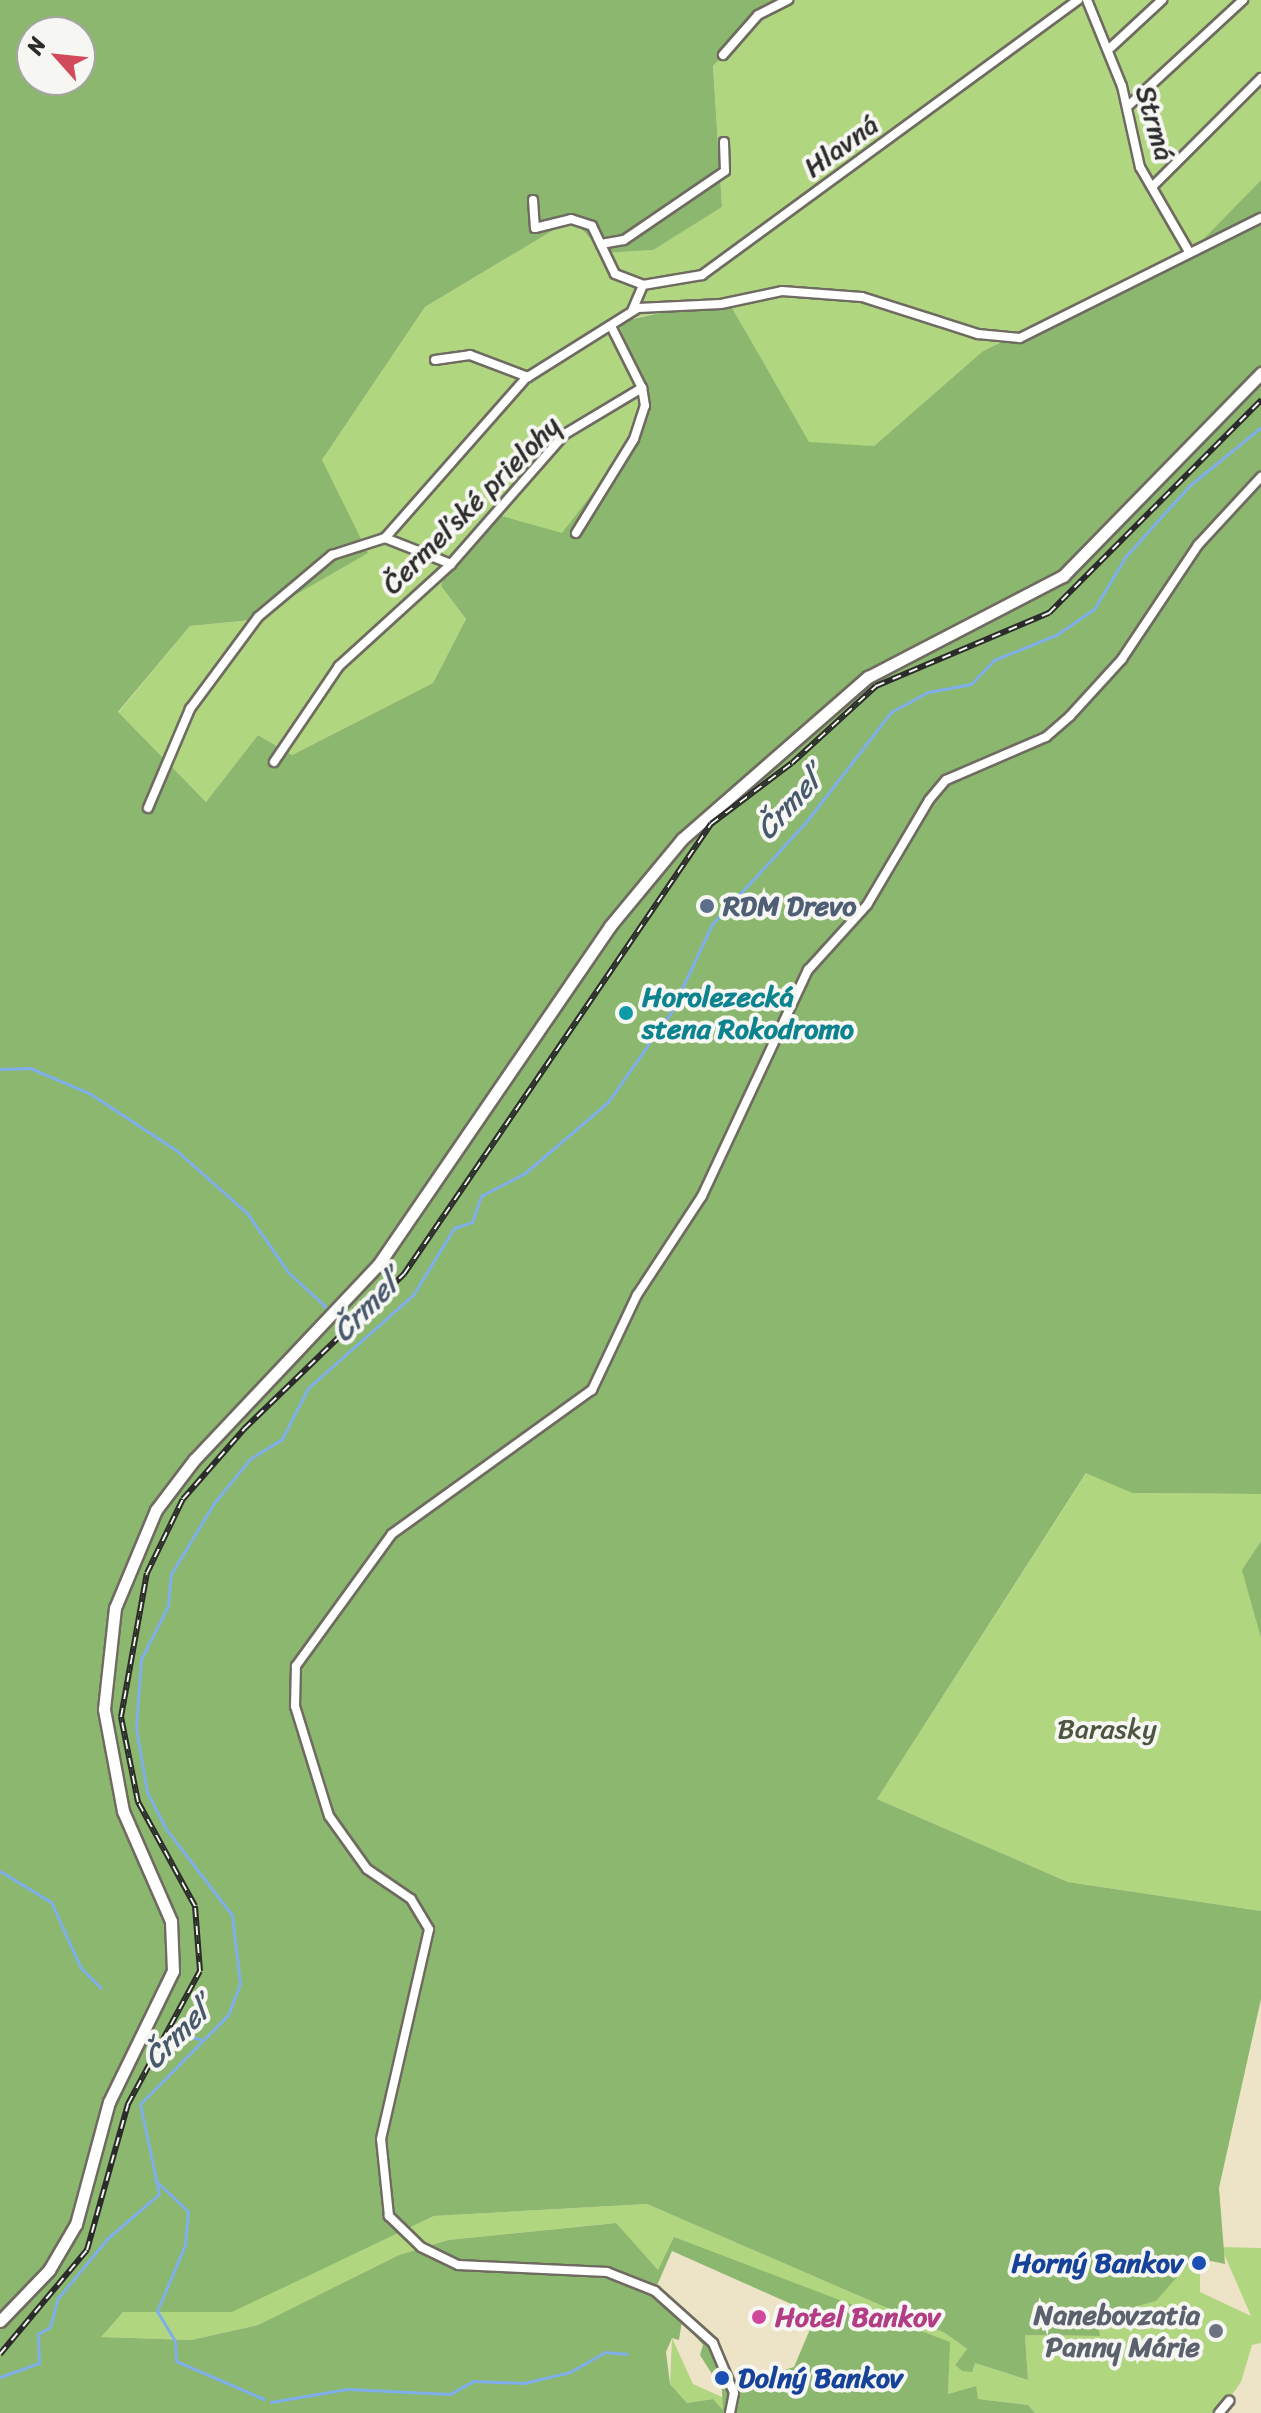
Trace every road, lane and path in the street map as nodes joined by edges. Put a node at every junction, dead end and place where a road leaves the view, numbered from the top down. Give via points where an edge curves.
1 (788, 0) edge
2 (1078, 0) edge
3 (1087, 0) edge
4 (1162, 0) edge
5 (1243, 0) edge
6 (1108, 50) junction
7 (723, 55) dead end
8 (1261, 78) edge
9 (1127, 107) junction
10 (724, 142) dead end
11 (1152, 187) junction
12 (533, 200) dead end
13 (1261, 218) edge
14 (601, 244) junction
15 (1189, 252) junction
16 (643, 285) junction
17 (632, 311) junction
18 (611, 326) junction
19 (435, 360) dead end
20 (1261, 373) edge
21 (528, 377) junction
22 (642, 388) junction
23 (1261, 477) edge
24 (576, 533) dead end
25 (385, 538) junction
26 (451, 564) junction
27 (274, 762) dead end
28 (148, 808) dead end
29 (0, 2321) edge
30 (1229, 2401) dead end
31 (730, 2413) edge
32 (1219, 2413) edge

1 - 7 street via 758,15
2 - 16 street, Hlavná via 702,275
3 - 6 street, Strmá
4 - 6 street
5 - 9 street
6 - 9 street, Strmá
8 - 11 street
9 - 11 street, Strmá
10 - 14 street via 725,171 624,240
11 - 15 street, Strmá
12 - 14 street via 535,228 571,219 592,226
13 - 15 street via 1220,244
14 - 16 street via 615,274
15 - 17 street via 1020,338 978,334 917,309 833,292 768,292 721,304
16 - 17 street
17 - 18 street, Čermeľské prielohy
18 - 21 street, Čermeľské prielohy
18 - 22 street
19 - 21 street, Čermeľské prielohy via 470,355
20 - 29 main road via 1063,576 868,677 682,839 610,926 378,1265 202,1450 156,1510 115,1608 104,1709 123,1811 171,1921 173,1971 109,2102 76,2224 37,2285
21 - 25 street
22 - 24 street via 645,406 634,439
22 - 26 street, Čermeľské prielohy via 565,434
23 - 31 street via 1198,545 1122,659 1070,716 1046,737 946,780 929,800 867,905 808,970 702,1196 637,1295 592,1390 392,1534 296,1666 295,1706 329,1816 367,1869 411,1899 429,1929 381,2139 384,2206 405,2235 458,2265 577,2271 633,2281 693,2319 728,2375
25 - 26 street
25 - 28 street via 332,555 258,617 190,709
26 - 27 street, Čermeľské prielohy via 339,666
30 - 32 street

